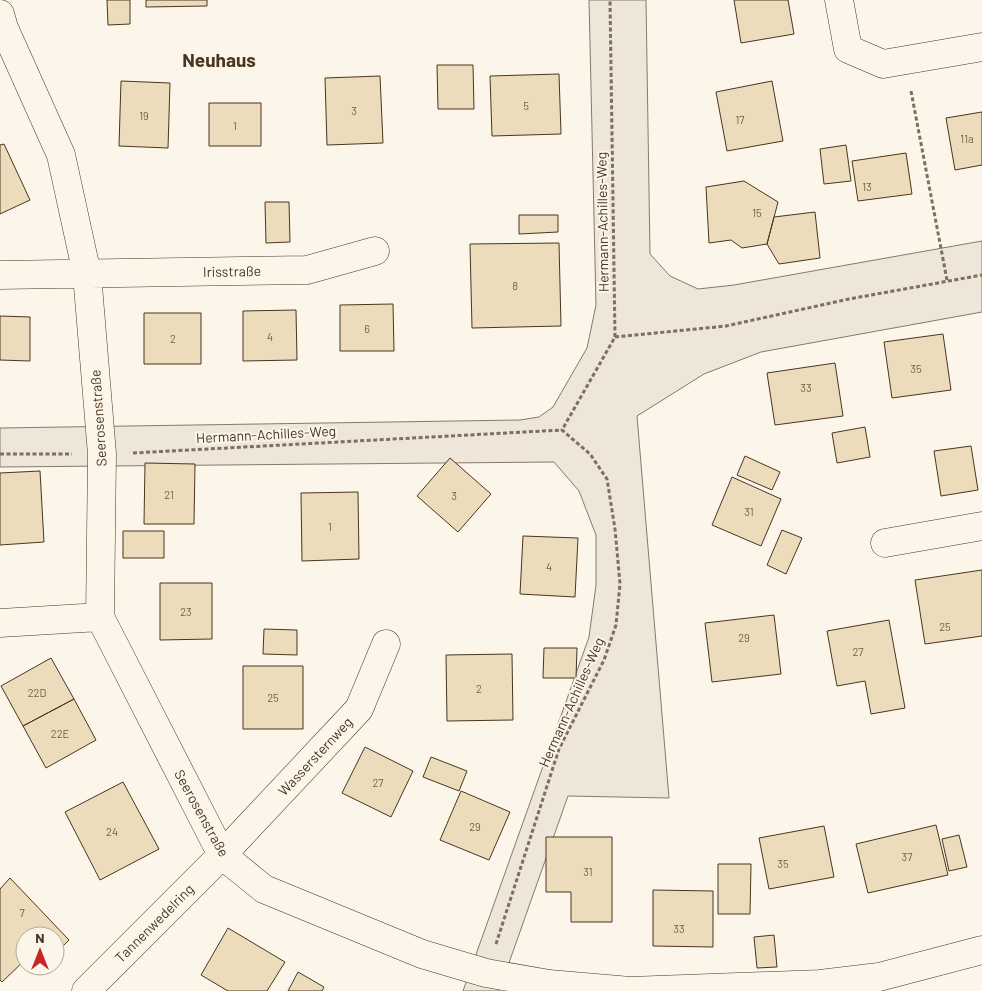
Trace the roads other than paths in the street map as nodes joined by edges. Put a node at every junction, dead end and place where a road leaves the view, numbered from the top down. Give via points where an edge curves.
1 (839, 0) edge
2 (0, 14) edge
3 (982, 47) edge
4 (375, 251) dead end
5 (87, 274) junction
6 (0, 275) edge
7 (982, 526) edge
8 (884, 543) dead end
9 (100, 617) junction
10 (0, 623) edge
11 (386, 644) dead end
12 (222, 855) junction
13 (982, 950) edge
14 (86, 991) edge

1 - 3 street via 848,49 884,64
2 - 5 street, Seerosenstraße via 61,155
4 - 5 street, Irisstraße via 308,270
5 - 6 street, Irisstraße
5 - 9 street, Seerosenstraße via 102,454
7 - 8 street
9 - 10 street
9 - 12 street, Seerosenstraße
11 - 12 street, Wassersternweg via 359,709
12 - 13 street, Seerosenstraße via 264,889 422,954 486,973 549,984 630,990 820,984 879,977
12 - 14 street, Tannenwedelring

